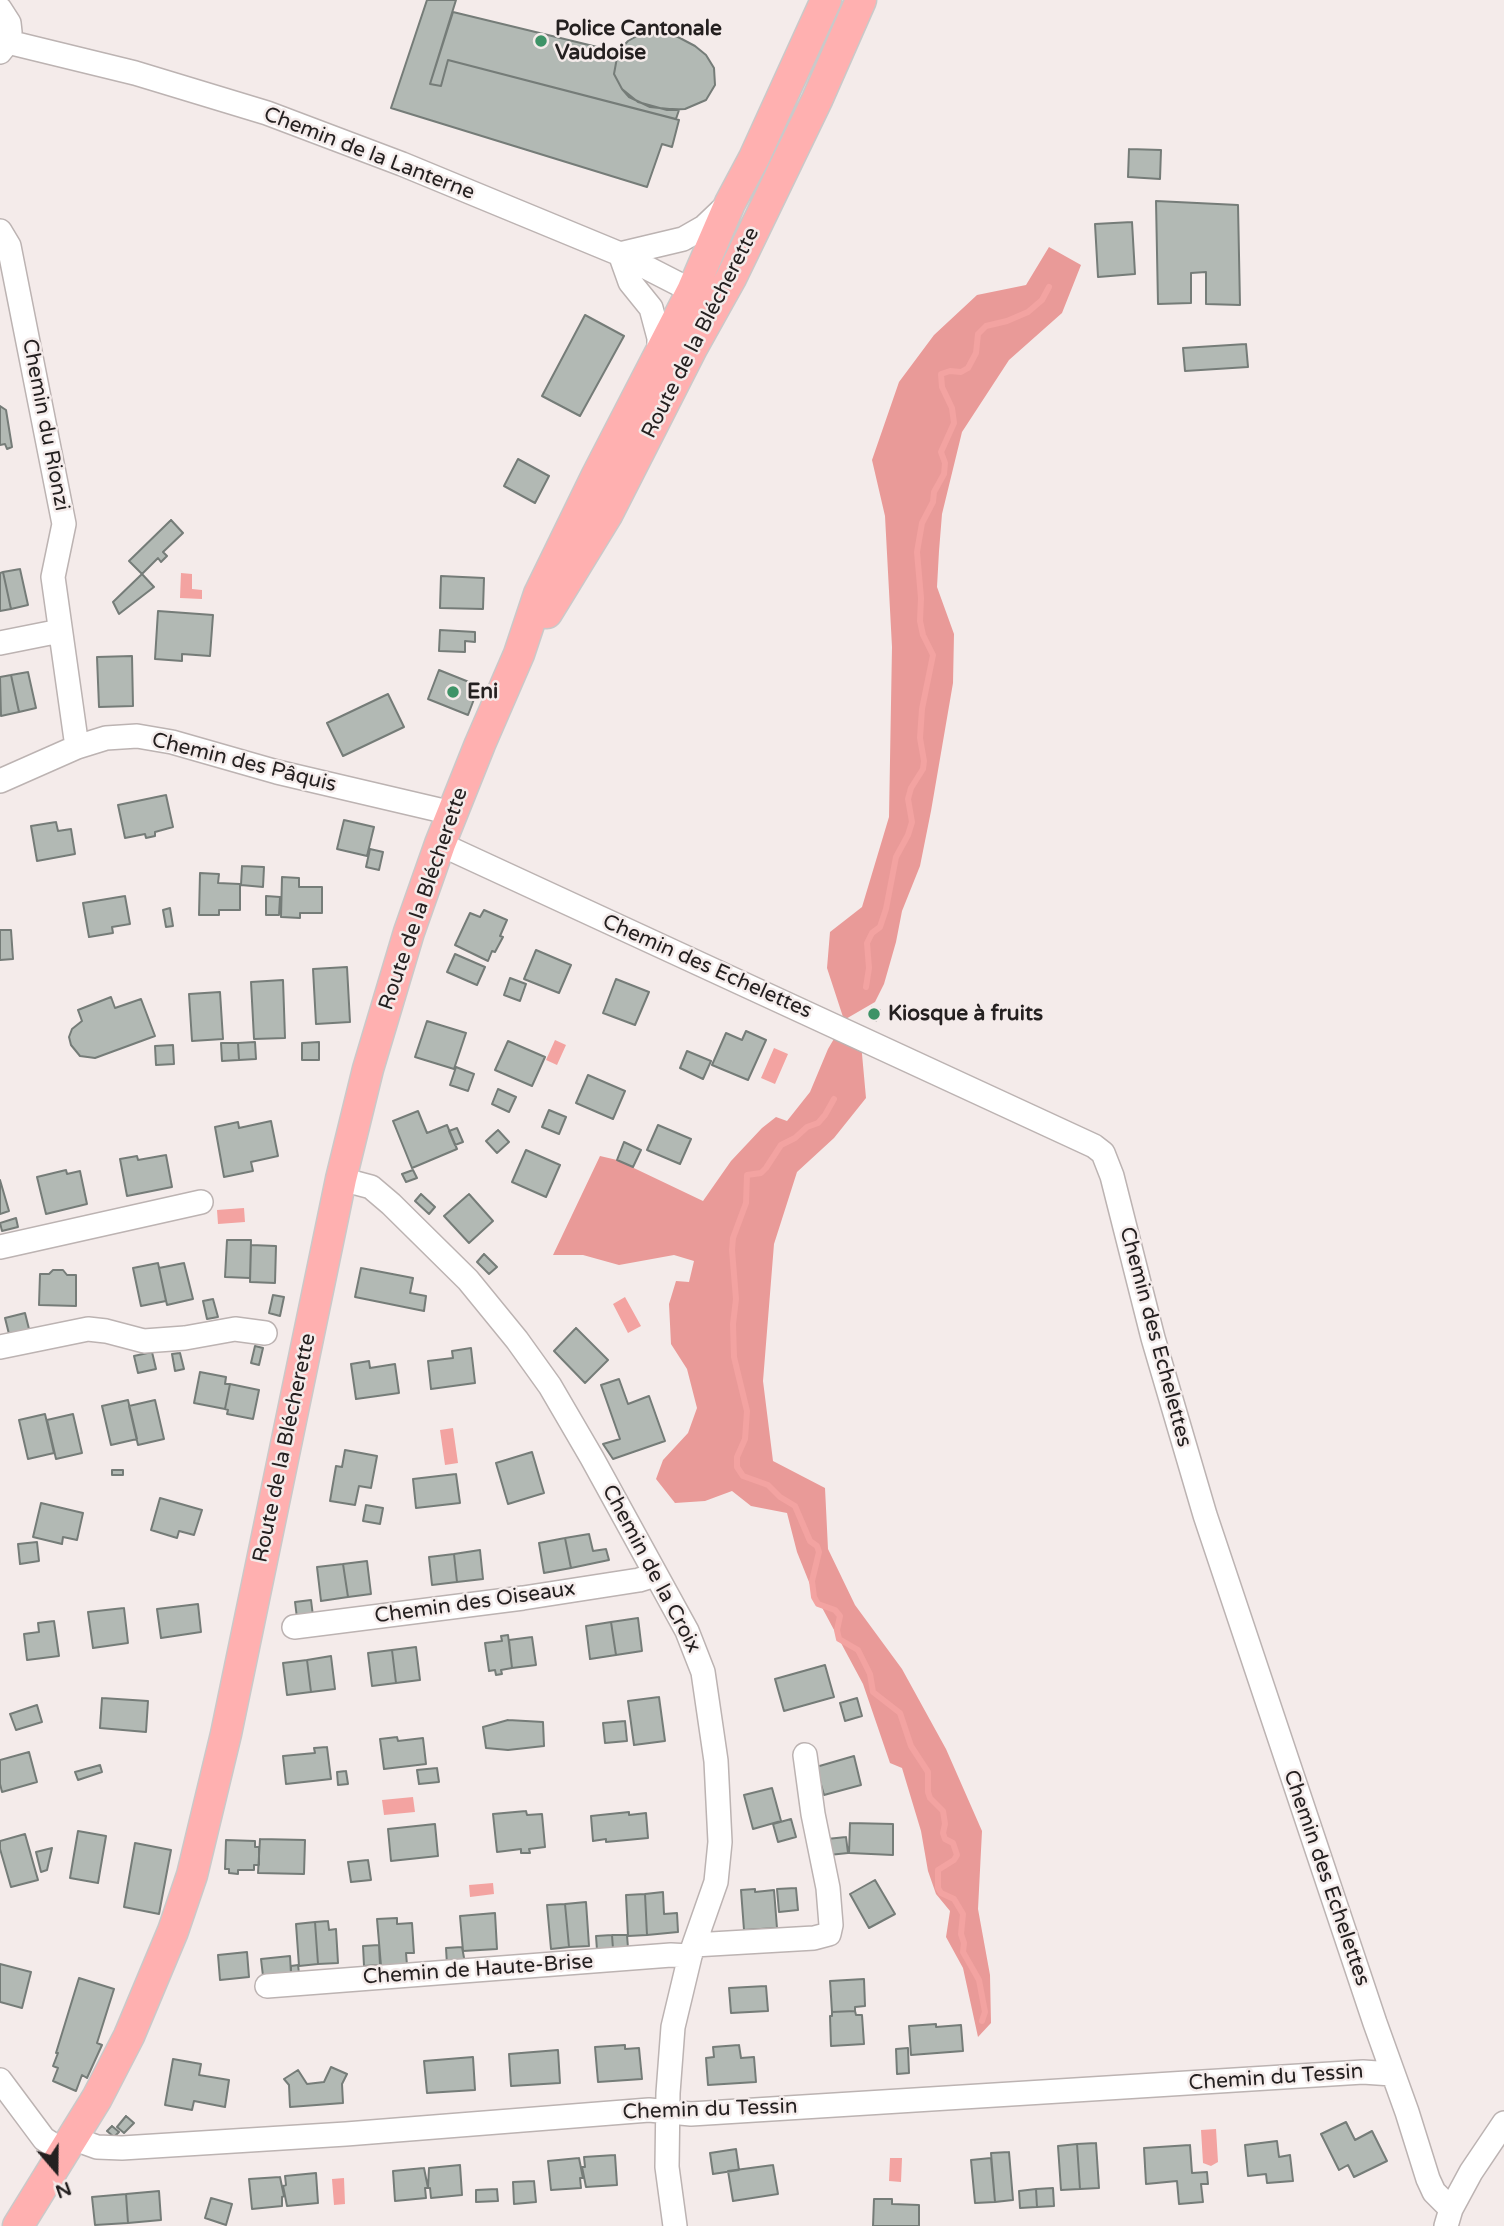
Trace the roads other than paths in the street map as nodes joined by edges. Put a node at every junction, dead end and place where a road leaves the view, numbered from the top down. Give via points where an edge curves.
1 (826, 0) edge
2 (861, 0) edge
3 (0, 9) edge
4 (4, 47) edge
5 (754, 158) junction
6 (783, 172) junction
7 (730, 203) junction
8 (0, 231) edge
9 (620, 254) junction
10 (704, 297) junction
11 (659, 354) junction
12 (60, 631) junction
13 (0, 643) edge
14 (519, 653) junction
15 (77, 747) junction
16 (0, 781) edge
17 (452, 813) junction
18 (440, 845) junction
19 (341, 1179) junction
20 (201, 1202) dead end
21 (0, 1247) edge
22 (265, 1333) dead end
23 (0, 1347) edge
24 (655, 1575) junction
25 (294, 1627) dead end
26 (805, 1755) dead end
27 (692, 1951) junction
28 (267, 1986) dead end
29 (1392, 2074) junction
30 (0, 2080) edge
31 (668, 2112) junction
32 (1504, 2123) edge
33 (68, 2145) junction
34 (1449, 2217) edge
35 (18, 2226) edge
36 (675, 2226) edge

1 - 5 main road, Route de la Blécherette
2 - 6 main road, Route de la Blécherette
3 - 4 street via 10,32
4 - 9 street, Chemin de la Lanterne via 135,73 267,113
5 - 6 main road
5 - 7 main road, Route de la Blécherette
6 - 10 main road, Route de la Blécherette
7 - 9 street via 704,228 683,239
7 - 10 main road, Route de la Blécherette via 712,249
8 - 12 street, Chemin du Rionzi via 9,246 64,524 53,577
9 - 10 street, Chemin de la Lanterne
9 - 11 street via 630,282 651,308
10 - 11 main road, Route de la Blécherette
10 - 14 main road, Route de la Blécherette via 607,515
11 - 14 main road, Route de la Blécherette via 539,594
12 - 13 street
12 - 15 street, Chemin du Rionzi
14 - 17 main road, Route de la Blécherette
15 - 16 street, Chemin des Pâquis
15 - 17 street, Chemin des Pâquis via 125,736 172,742 276,772
17 - 18 main road, Route de la Blécherette
18 - 19 main road, Route de la Blécherette via 368,1069
18 - 29 street, Chemin des Echelettes via 1103,1153 1205,1515
19 - 24 street, Chemin de la Croix via 371,1187 490,1304 550,1385
19 - 33 main road, Route de la Blécherette via 226,1734 192,1875 129,2036
20 - 21 street
22 - 23 street via 235,1329 144,1341 88,1329
24 - 25 street, Chemin des Oiseaux via 523,1598
24 - 27 street, Chemin de la Croix via 687,1631 703,1672 716,1761 720,1810 716,1882
26 - 27 street, Chemin de Haute-Brise via 828,1888 829,1934
27 - 28 street, Chemin de Haute-Brise
27 - 31 street, Chemin de la Croix via 673,2027
29 - 31 street, Chemin du Tessin via 1363,2072
29 - 34 street, Chemin des Echelettes via 1428,2179
30 - 33 street via 44,2139
31 - 33 street, Chemin du Tessin via 122,2148
31 - 36 street, Chemin de la Croix via 668,2190
32 - 34 street
33 - 35 main road, Route de la Blécherette

